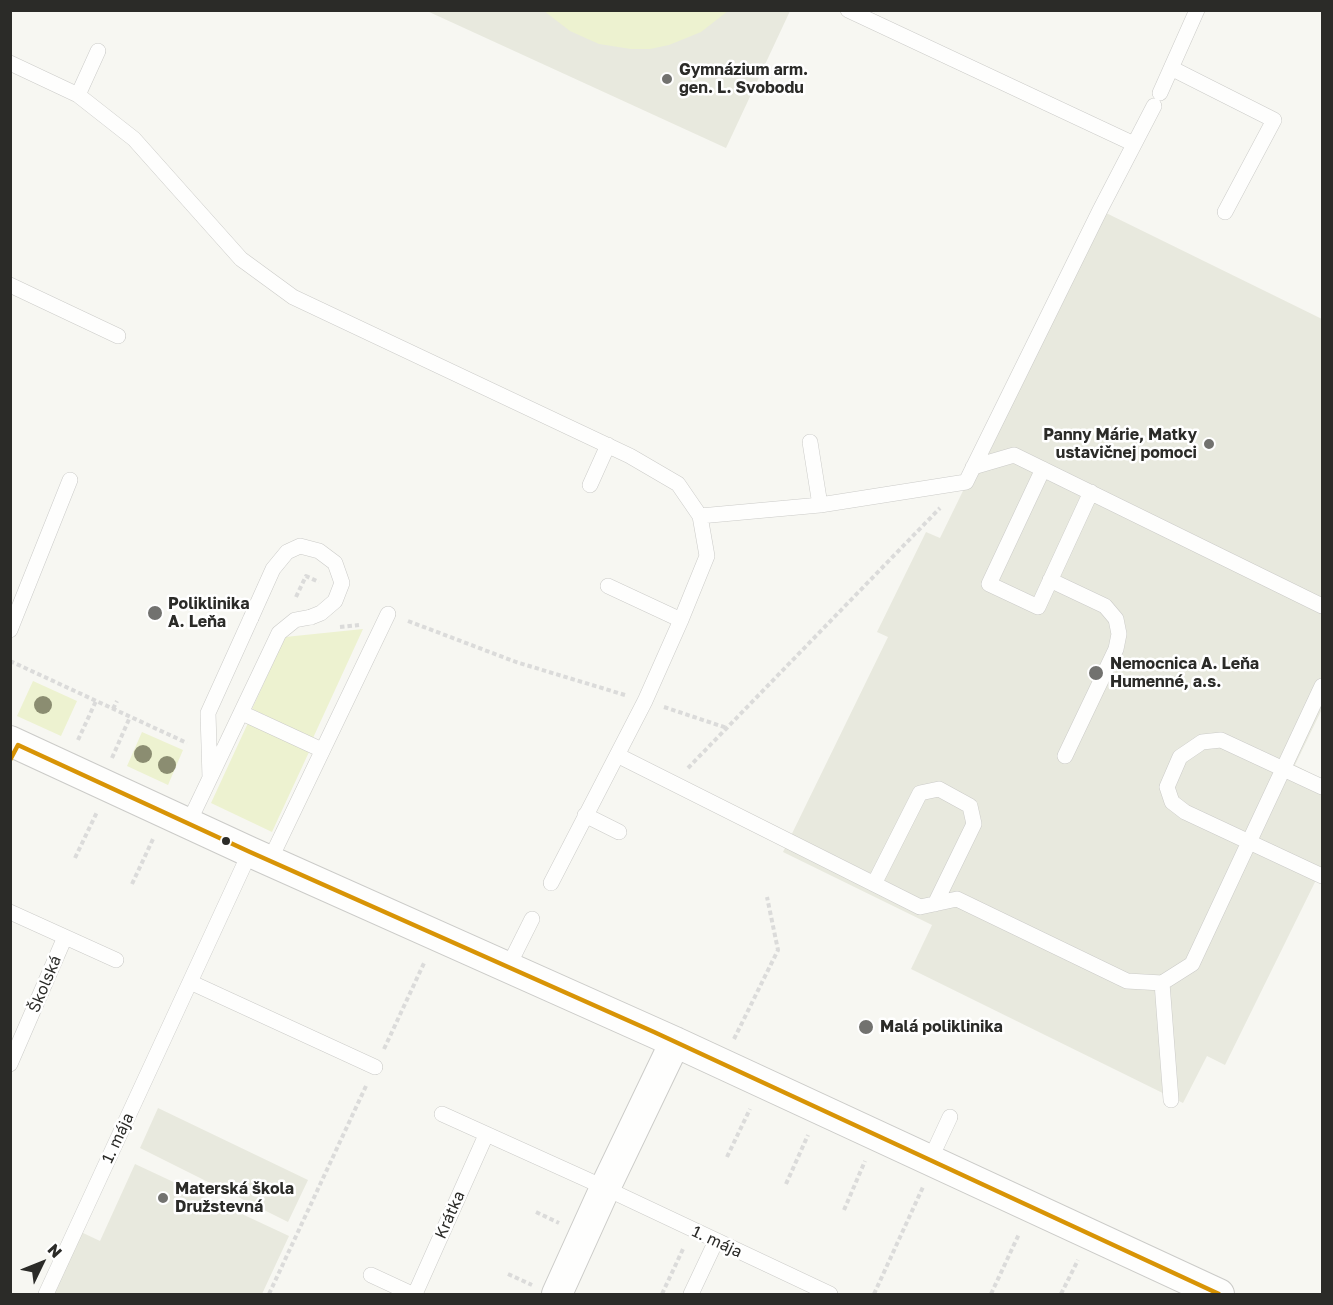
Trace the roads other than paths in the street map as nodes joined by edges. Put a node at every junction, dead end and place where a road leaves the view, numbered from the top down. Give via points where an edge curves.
1 (848, 10) edge
2 (1197, 10) edge
3 (98, 51) dead end
4 (10, 63) edge
5 (1173, 69) junction
6 (78, 95) junction
7 (1134, 144) junction
8 (1225, 212) dead end
9 (10, 285) edge
10 (118, 336) dead end
11 (810, 442) dead end
12 (608, 445) junction
13 (973, 467) junction
14 (1043, 469) junction
15 (70, 480) dead end
16 (590, 485) dead end
17 (1091, 492) junction
18 (820, 505) junction
19 (700, 516) junction
20 (1050, 580) junction
21 (608, 586) dead end
22 (1323, 606) edge
23 (388, 614) road end
24 (681, 620) junction
25 (10, 630) edge
26 (1323, 686) edge
27 (242, 712) junction
28 (13, 749) edge
29 (322, 750) junction
30 (617, 755) junction
31 (1065, 756) dead end
32 (1284, 769) junction
33 (210, 778) junction
34 (1323, 787) edge
35 (585, 815) junction
36 (188, 824) junction
37 (619, 832) dead end
38 (1249, 842) junction
39 (260, 856) junction
40 (1323, 876) edge
41 (550, 883) dead end
42 (874, 884) junction
43 (935, 904) junction
44 (10, 912) edge
45 (532, 920) dead end
46 (65, 937) junction
47 (116, 960) dead end
48 (508, 967) junction
49 (190, 982) junction
50 (1162, 983) junction
51 (675, 1042) junction
52 (10, 1064) edge
53 (375, 1067) road end
54 (1171, 1100) dead end
55 (442, 1114) dead end
56 (950, 1117) dead end
57 (486, 1135) junction
58 (929, 1169) junction
59 (604, 1188) junction
60 (716, 1241) junction
61 (371, 1275) dead end
62 (548, 1291) edge
63 (46, 1294) edge
64 (414, 1294) edge
65 (691, 1294) edge
66 (831, 1294) edge
67 (1219, 1294) edge

1 - 7 lane
2 - 5 lane
3 - 6 lane
4 - 6 lane
5 - 7 lane
5 - 8 lane via 1274,120
6 - 12 lane via 134,139 241,259 293,297
7 - 13 lane
9 - 10 lane
11 - 18 lane
12 - 16 lane
12 - 19 lane via 678,484
13 - 14 lane via 1014,455
13 - 18 lane via 966,482
14 - 17 lane
14 - 20 lane via 989,584 1038,607
15 - 25 lane
17 - 20 lane
17 - 22 lane
18 - 19 lane
19 - 24 lane via 707,556
20 - 31 lane via 1105,606 1116,619 1119,634 1116,649
21 - 24 lane
23 - 29 lane, 1. mája
24 - 30 lane
26 - 32 lane
27 - 29 lane
27 - 33 lane
27 - 33 lane, bridge via 279,633 295,620 321,613 335,601 342,583 335,563 319,551 300,546 287,552 273,569 208,713
28 - 36 street
29 - 39 lane, 1. mája
30 - 35 lane
30 - 42 lane
32 - 34 lane
32 - 38 lane
32 - 38 lane via 1221,740 1202,742 1179,757 1167,787 1172,802
33 - 36 lane
35 - 37 lane
35 - 41 lane
36 - 39 street
38 - 40 lane
38 - 50 lane via 1192,964
39 - 48 street
39 - 49 lane, 1. mája
42 - 43 lane via 920,907
42 - 43 lane via 920,794 939,789 970,806 974,825
43 - 50 lane via 957,899 1127,981
44 - 46 lane, Školská
45 - 48 lane
46 - 47 lane, Školská
46 - 52 lane, Školská
48 - 51 street
49 - 53 lane
49 - 63 lane, 1. mája
50 - 54 lane
51 - 58 street
51 - 59 street
55 - 57 lane
56 - 58 lane
57 - 59 lane
57 - 64 lane, Krátka
58 - 67 street
59 - 60 lane, 1. mája
59 - 62 street
60 - 65 lane
60 - 66 lane, 1. mája
61 - 64 lane, Krátka

